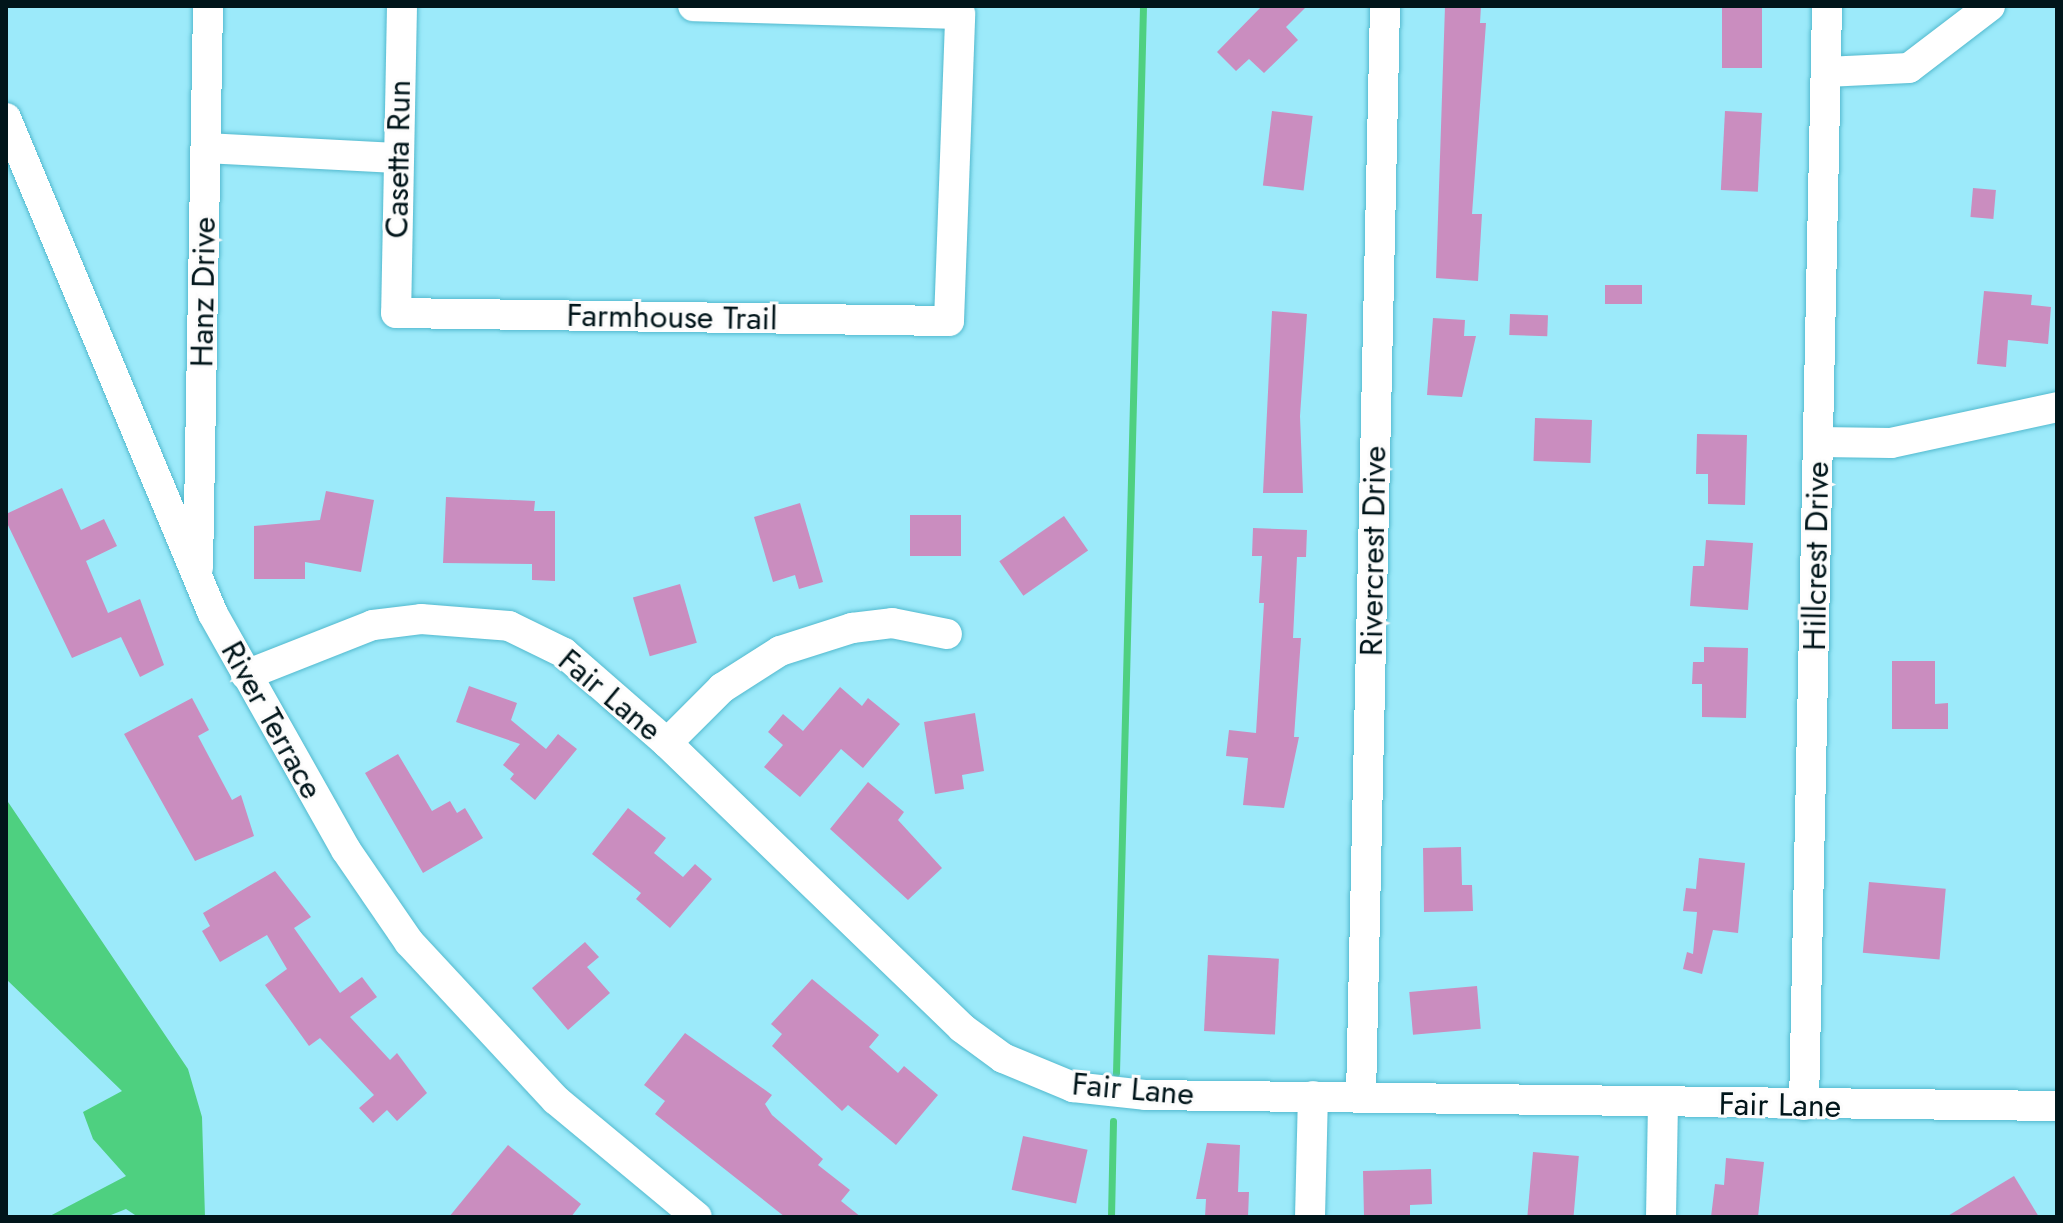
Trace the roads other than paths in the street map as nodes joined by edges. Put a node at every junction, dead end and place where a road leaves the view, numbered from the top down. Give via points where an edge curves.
1 (208, 6) edge
2 (402, 6) edge
3 (693, 6) edge
4 (1385, 6) edge
5 (1827, 6) edge
6 (1990, 6) edge
7 (1826, 72) junction
8 (6, 118) edge
9 (206, 148) junction
10 (396, 158) junction
11 (396, 313) joint
12 (2057, 407) edge
13 (1819, 442) junction
14 (198, 578) junction
15 (947, 634) dead end
16 (246, 675) junction
17 (667, 743) junction
18 (1313, 1096) junction
19 (1361, 1097) junction
20 (1663, 1103) junction
21 (1804, 1105) junction
22 (2057, 1106) edge
23 (697, 1217) edge
24 (1310, 1217) edge
25 (1661, 1217) edge

1 - 9 street, Hanz Drive
2 - 10 street, Casetta Run
3 - 11 street, Farmhouse Trail via 960,14 949,321
4 - 19 street, Rivercrest Drive
5 - 7 street, Hillcrest Drive
6 - 7 street via 1909,68
7 - 13 street, Hillcrest Drive
8 - 14 street, River Terrace
9 - 10 street
9 - 14 street, Hanz Drive
10 - 11 street, Casetta Run
12 - 13 street via 1891,443
13 - 21 street, Hillcrest Drive
14 - 16 street, River Terrace
15 - 17 street via 892,623 852,628 780,651 722,688
16 - 17 street, Fair Lane via 373,625 472,620 509,626 564,653
16 - 23 street, River Terrace via 346,850 409,942 556,1100
17 - 18 street, Fair Lane via 962,1028 1003,1058 1073,1087 1145,1095
18 - 19 street, Fair Lane
18 - 24 street
19 - 20 street, Fair Lane
20 - 21 street, Fair Lane
20 - 25 street
21 - 22 street, Fair Lane

